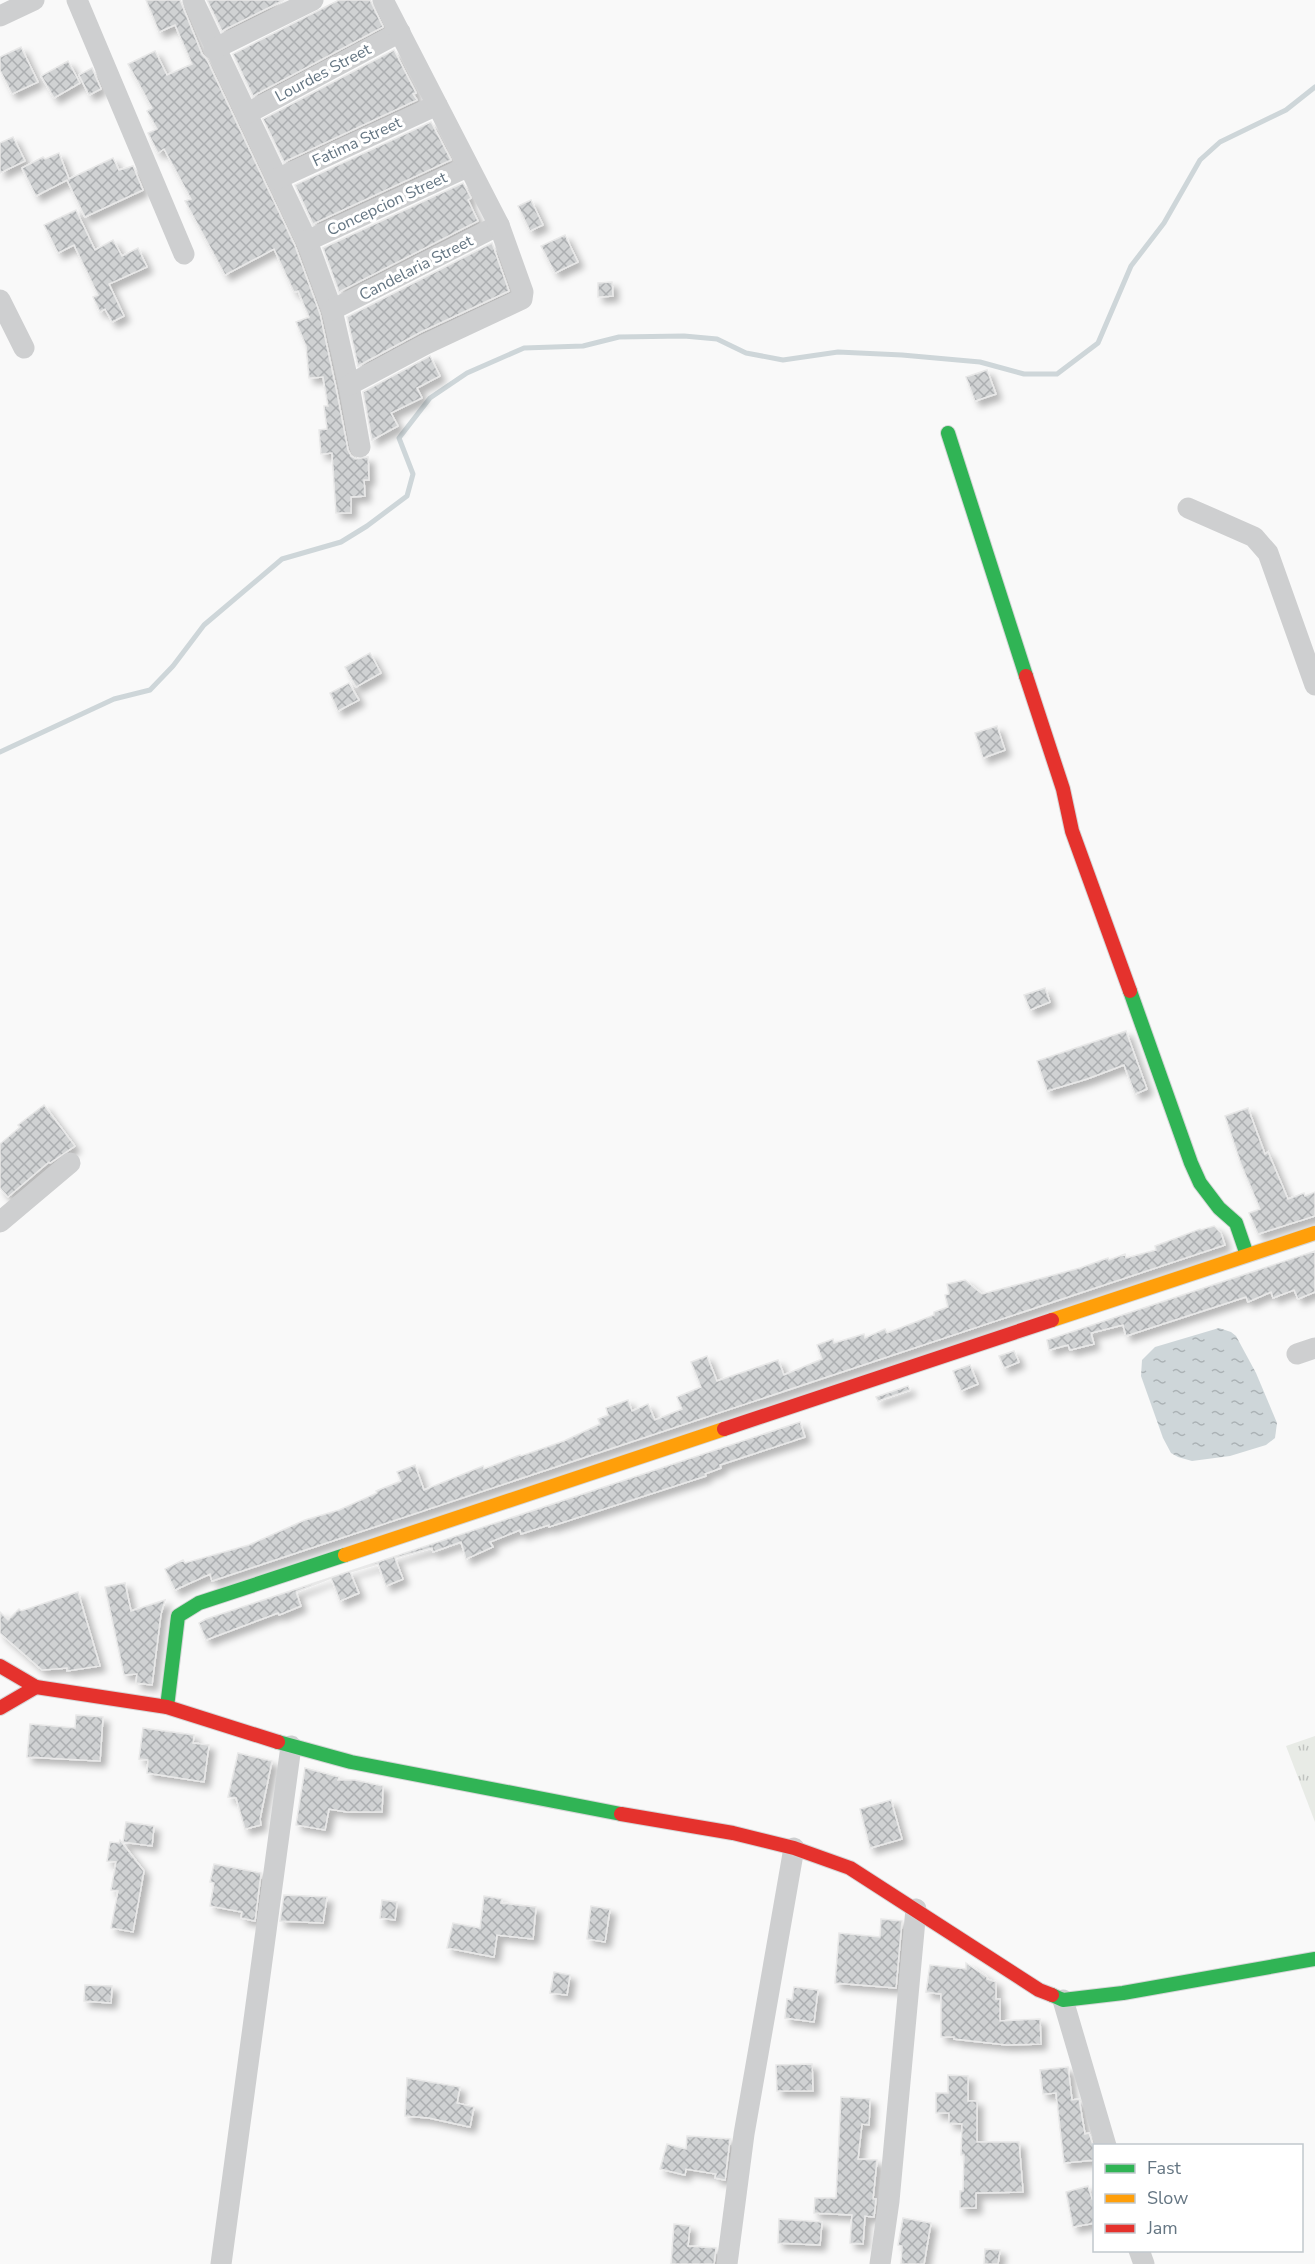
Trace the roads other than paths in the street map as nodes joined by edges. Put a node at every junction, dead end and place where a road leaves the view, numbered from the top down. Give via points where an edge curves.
1 (34, 0) edge
2 (77, 0) edge
3 (193, 0) edge
4 (313, 0) edge
5 (383, 0) edge
6 (0, 16) edge
7 (400, 32) junction
8 (214, 49) junction
9 (437, 105) junction
10 (246, 114) junction
11 (467, 167) junction
12 (277, 179) junction
13 (499, 225) junction
14 (307, 241) junction
15 (184, 254) dead end
16 (0, 300) edge
17 (332, 310) junction
18 (24, 348) dead end
19 (349, 384) junction
20 (948, 433) dead end
21 (360, 447) dead end
22 (1188, 508) dead end
23 (1315, 685) edge
24 (70, 1163) dead end
25 (0, 1222) edge
26 (1315, 1233) edge
27 (1248, 1255) junction
28 (0, 1666) edge
29 (36, 1688) junction
30 (166, 1707) junction
31 (0, 1708) edge
32 (291, 1746) junction
33 (794, 1848) junction
34 (916, 1909) junction
35 (1315, 1959) edge
36 (1063, 2000) junction
37 (1106, 2144) edge
38 (221, 2264) edge
39 (728, 2264) edge
40 (880, 2264) edge

1 - 6 street
2 - 15 street
3 - 8 street
4 - 8 street
5 - 7 street
7 - 9 street
7 - 10 street, Lourdes Street
8 - 10 street
9 - 11 street
9 - 12 street, Fatima Street
10 - 12 street
11 - 13 street
11 - 14 street, Concepcion Street
12 - 14 street
13 - 17 street, Candelaria Street
13 - 19 street via 520,282 522,299
14 - 17 street
16 - 18 street
17 - 19 street
19 - 21 street
20 - 27 street via 1064,789 1072,831 1191,1163 1200,1184 1236,1223
22 - 23 street via 1254,537 1268,553
24 - 25 street
26 - 27 street
27 - 30 street via 198,1603 178,1616
28 - 29 street
29 - 30 street
29 - 31 street
30 - 32 street
32 - 33 street via 351,1762 733,1833
32 - 38 street
33 - 34 street via 850,1868
33 - 39 street via 744,2134
34 - 36 street via 1022,1979
34 - 40 street
35 - 36 street
36 - 37 street

